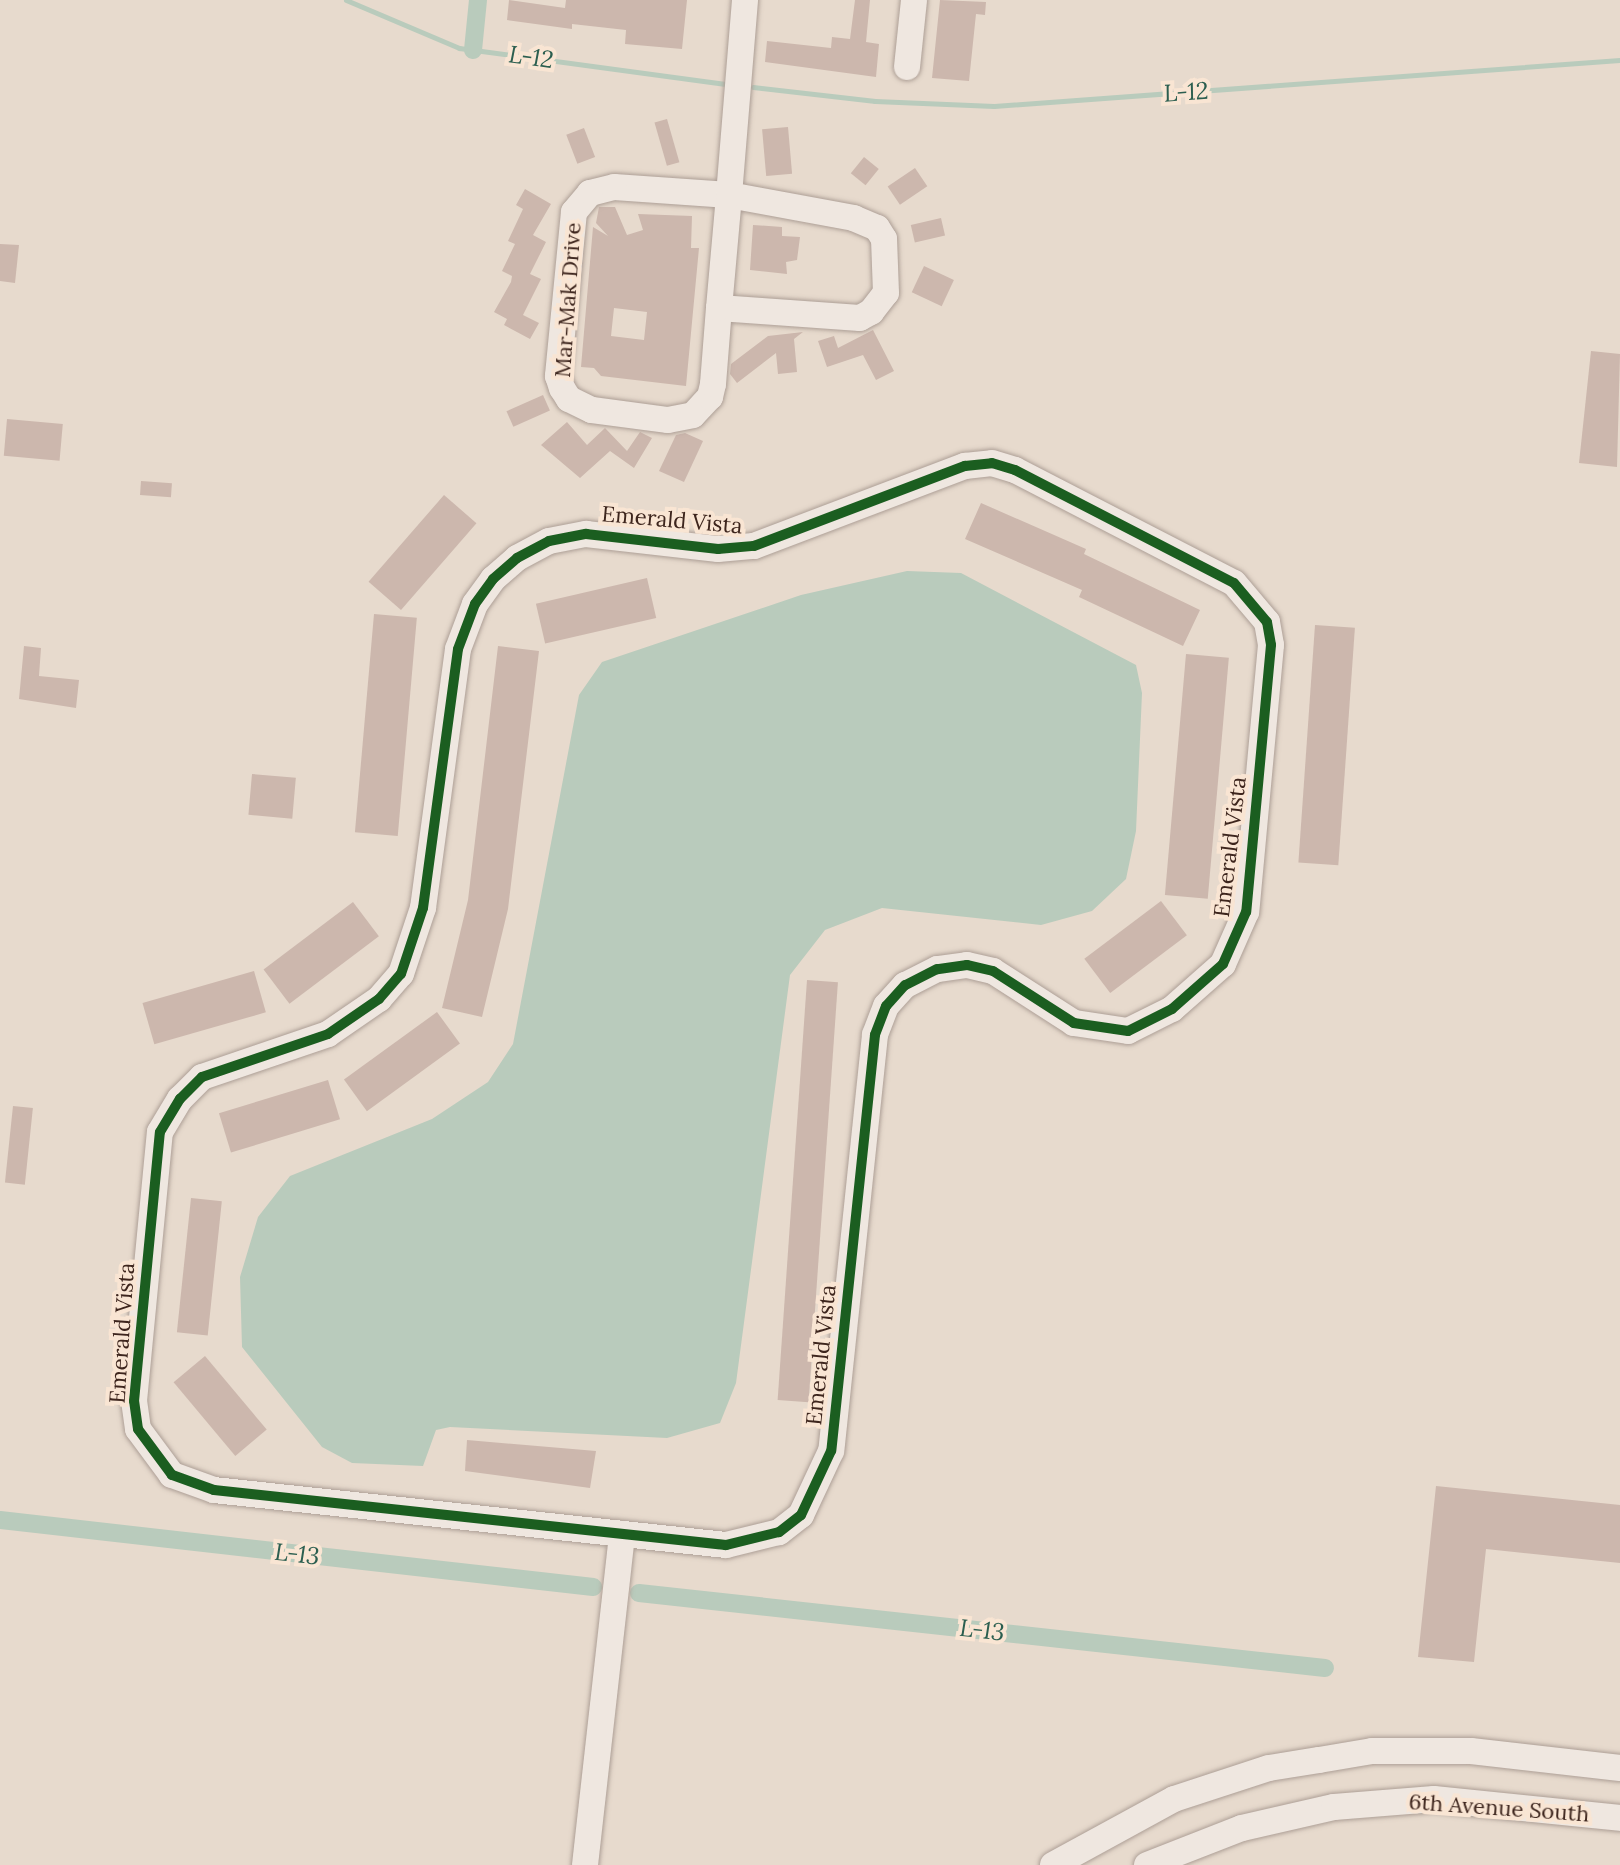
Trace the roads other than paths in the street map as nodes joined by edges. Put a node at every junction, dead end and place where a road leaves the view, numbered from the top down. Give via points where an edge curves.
1 (745, 0) edge
2 (914, 0) edge
3 (907, 67) dead end
4 (729, 195) junction
5 (719, 308) junction
6 (622, 1534) junction
7 (1620, 1768) edge
8 (1620, 1818) edge
9 (585, 1865) edge
10 (1053, 1865) edge
11 (1147, 1865) edge

1 - 4 street
2 - 3 street
4 - 5 street
4 - 5 street via 866,221 884,239 889,281 880,304 860,318
4 - 5 street, Mar-Mak Drive via 614,187 590,193 574,212 558,376 569,399 580,406 681,420 710,397
6 - 6 street, Emerald Vista via 726,1545 756,1541 801,1515 819,1485 831,1451 875,1035 886,1006 905,985 937,969 967,965 993,971 1074,1023 1128,1031 1172,1009 1223,964 1235,944 1246,912 1271,645 1267,622 1234,583 1015,470 992,463 965,466 754,546 718,549 586,534 549,541 517,558 475,604 458,649 423,908 401,974 379,999 328,1034 202,1077 180,1099 160,1132 134,1401 138,1429 172,1475 214,1490
6 - 9 street
7 - 10 street via 1471,1751 1372,1751 1269,1768 1174,1799
8 - 11 street, 6th Avenue South via 1434,1799 1334,1807 1242,1828

